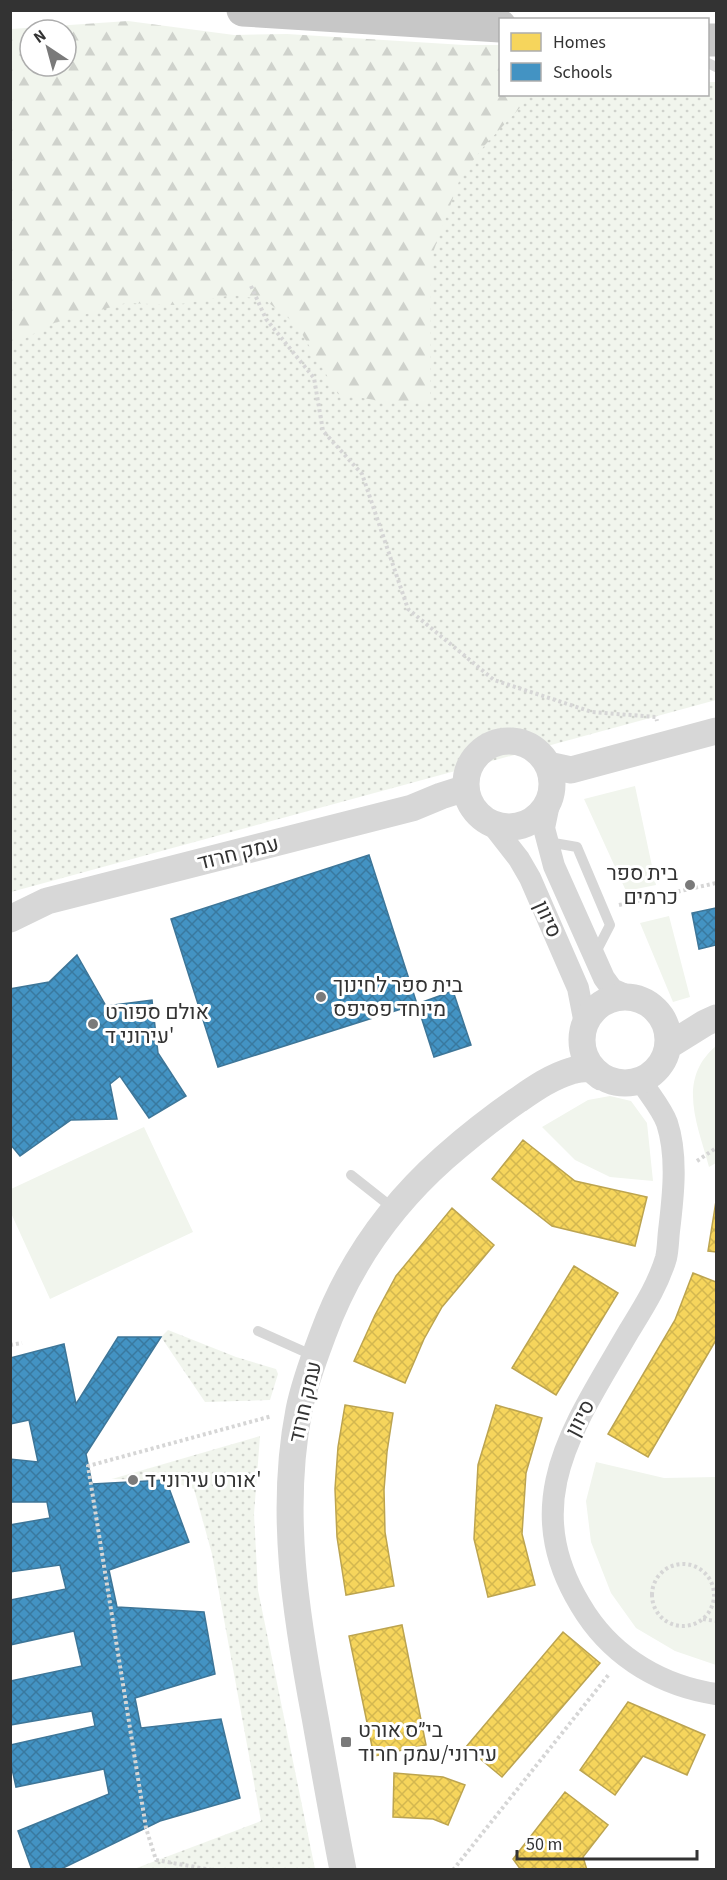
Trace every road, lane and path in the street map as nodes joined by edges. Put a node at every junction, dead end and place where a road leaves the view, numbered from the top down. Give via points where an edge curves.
1 (243, 10) edge
2 (499, 26) edge
3 (251, 286) dead end
4 (717, 731) edge
5 (663, 745) junction
6 (548, 765) junction
7 (466, 788) junction
8 (550, 800) junction
9 (490, 824) junction
10 (547, 842) junction
11 (717, 883) edge
12 (603, 908) junction
13 (10, 919) edge
14 (594, 956) junction
15 (628, 996) junction
16 (717, 1018) edge
17 (585, 1024) junction
18 (668, 1046) junction
19 (601, 1077) junction
20 (641, 1081) junction
21 (351, 1175) dead end
22 (394, 1209) junction
23 (258, 1331) dead end
24 (22, 1342) dead end
25 (10, 1345) edge
26 (315, 1356) junction
27 (265, 1418) dead end
28 (710, 1579) junction
29 (717, 1583) edge
30 (703, 1619) junction
31 (717, 1621) edge
32 (623, 1656) junction
33 (717, 1694) edge
34 (212, 1869) edge
35 (343, 1869) edge
36 (453, 1869) edge

1 - 2 highway
3 - 5 path via 266,319 314,378 323,431 362,474 408,609 494,680 592,712 656,717
4 - 5 street
5 - 6 street via 571,770
6 - 7 street via 527,744 497,742 476,757 468,770
6 - 8 street via 553,784
7 - 9 street via 478,815
7 - 13 street, עמק חרוד via 412,808 47,901
8 - 9 street via 531,822 505,828
8 - 10 street, סיוון via 544,828
9 - 17 street, סיוון via 530,878 578,988
10 - 12 lane via 577,847
10 - 14 street, סיוון
11 - 12 path
12 - 14 lane via 610,925
14 - 15 street, סיוון via 612,989
15 - 17 street via 600,1004
15 - 18 street via 655,1009 668,1031
16 - 18 street
17 - 19 street via 583,1053
18 - 20 street via 654,1073
19 - 20 street via 615,1083
19 - 22 street, עמק חרוד via 590,1068 571,1071 539,1085 476,1129
20 - 32 street, סיוון via 667,1122 673,1162 666,1257 654,1288 567,1441 555,1479 551,1517 559,1559 572,1592 595,1627
21 - 22 lane
22 - 26 street, עמק חרוד via 358,1260 333,1307
23 - 26 lane
24 - 25 path
26 - 35 street, עמק חרוד via 299,1409 292,1459 292,1565 299,1632
27 - 34 path via 88,1466 146,1828 156,1860
28 - 29 path
28 - 30 path via 714,1601
28 - 30 path via 694,1566 673,1565 662,1572 652,1591 659,1615 667,1622 678,1626
30 - 31 path
32 - 33 street, סיוון via 651,1674 693,1690
32 - 36 path

